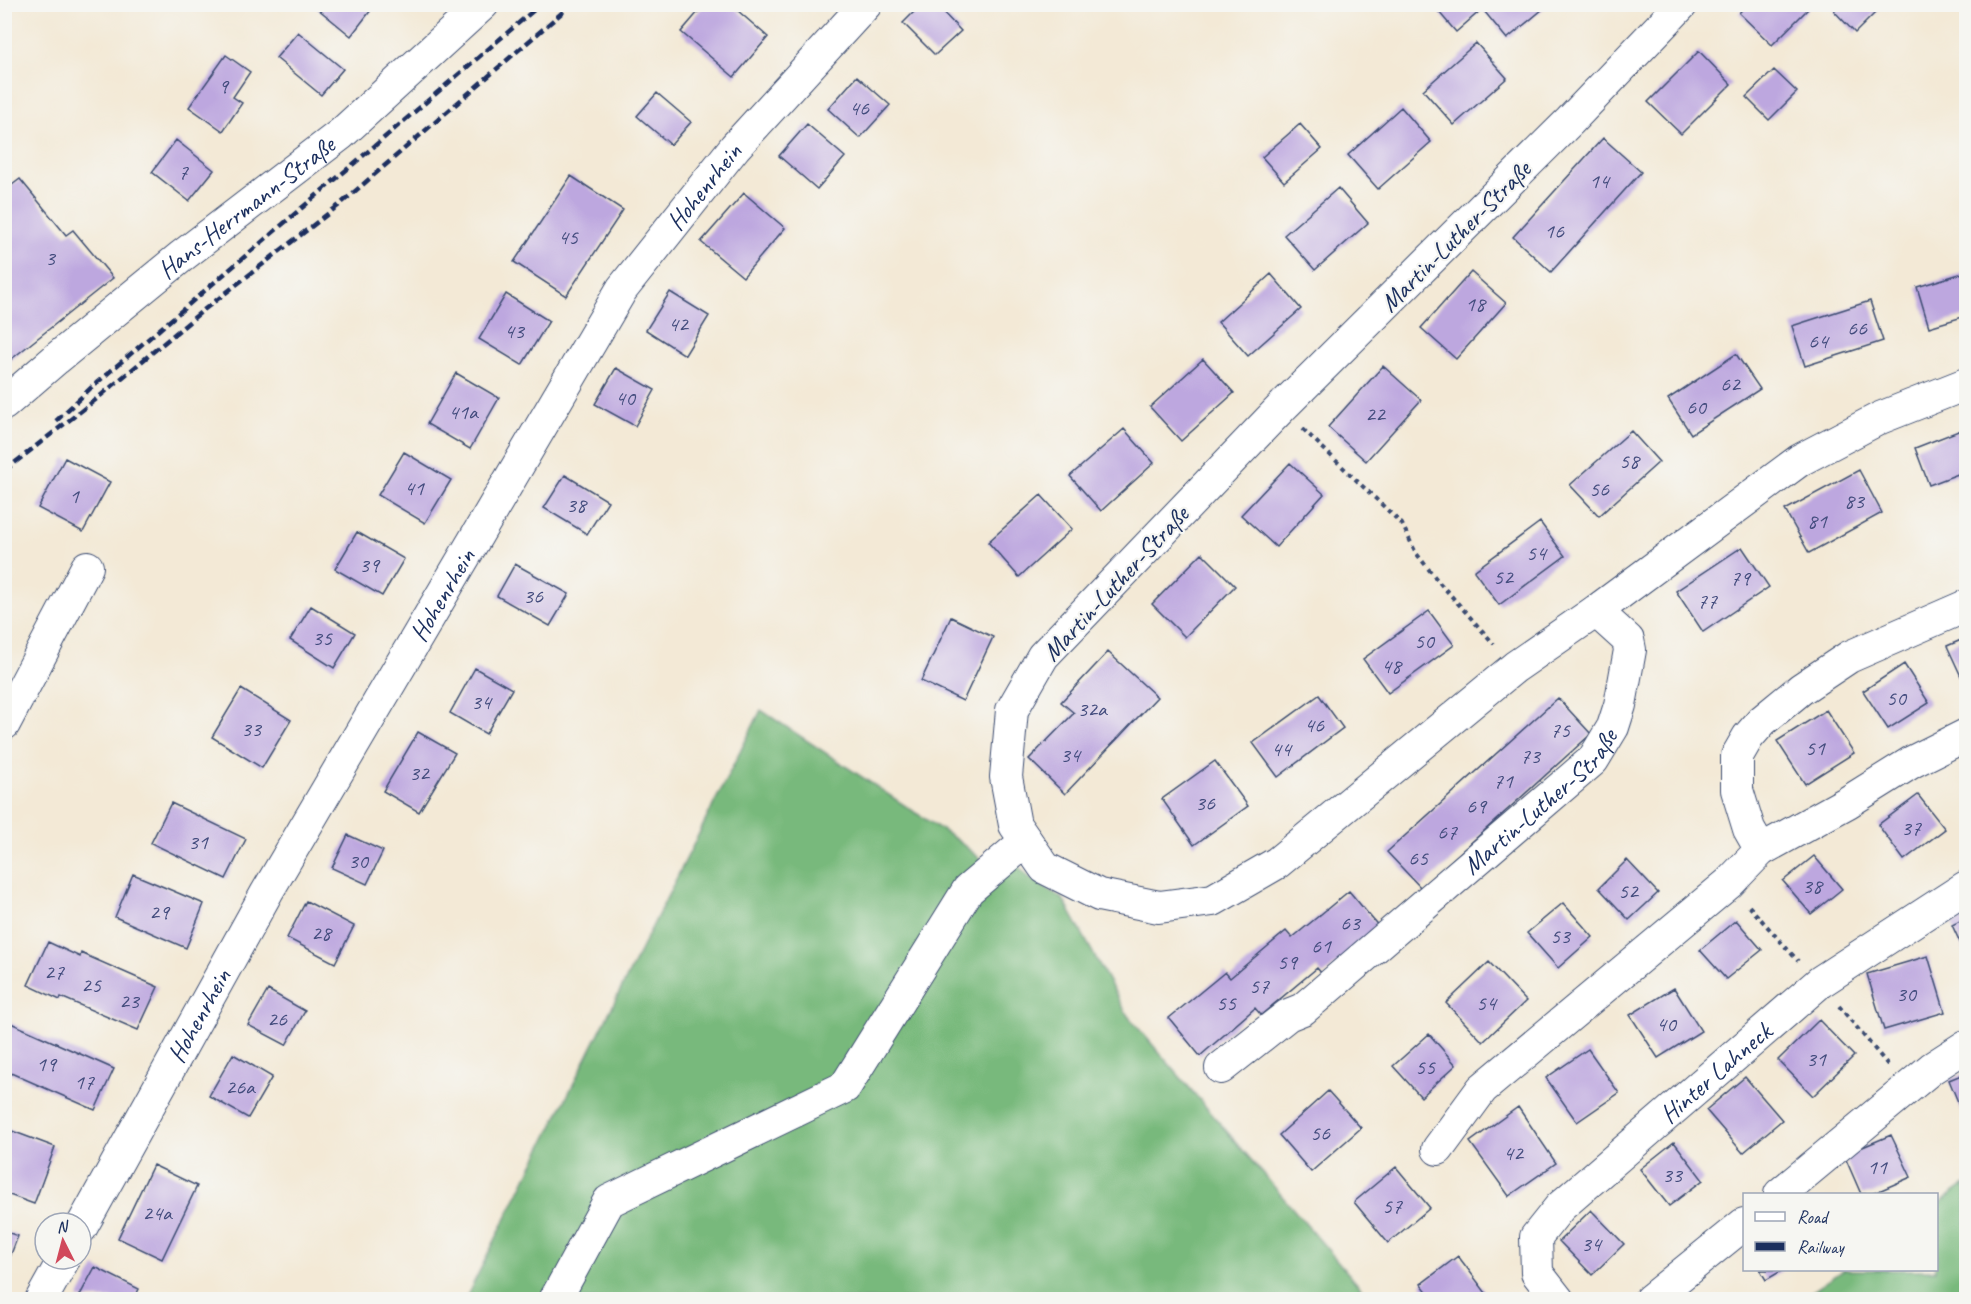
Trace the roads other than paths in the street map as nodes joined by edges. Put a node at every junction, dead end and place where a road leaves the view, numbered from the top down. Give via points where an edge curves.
1 (483, 4) edge
2 (866, 4) edge
3 (1682, 4) edge
4 (1966, 384) edge
5 (4, 404) edge
6 (87, 567) dead end
7 (1966, 606) edge
8 (1596, 610) junction
9 (4, 724) edge
10 (1966, 735) edge
11 (1026, 841) junction
12 (1761, 850) junction
13 (1966, 887) edge
14 (1966, 1046) edge
15 (1221, 1068) dead end
16 (1438, 1149) dead end
17 (1781, 1193) edge
18 (90, 1211) edge
19 (1743, 1225) edge
20 (57, 1271) edge
21 (41, 1299) edge
22 (555, 1299) edge
23 (1558, 1299) edge
24 (1650, 1299) edge

1 - 5 street, Hans-Herrmann-Straße via 341,134 182,256
2 - 18 street, Hohenrhein via 735,147 622,289 267,892
3 - 11 street, Martin-Luther-Straße via 1281,408 1043,656 1012,710 1006,777 1015,825
4 - 8 street, Martin-Luther-Straße via 1880,418 1800,460
6 - 9 street
7 - 12 street via 1849,657 1800,689 1748,737 1737,756 1737,790 1749,829
8 - 11 street, Martin-Luther-Straße via 1515,667 1277,863 1213,900 1159,907 1100,895 1045,868
8 - 15 street, Martin-Luther-Straße via 1628,640 1630,650 1613,728 1593,760 1302,1009 1288,1015
10 - 12 street
11 - 22 street via 968,890 845,1087 609,1202
12 - 16 street via 1729,883 1482,1089
13 - 23 street, Hinter Lahneck via 1820,982 1560,1207 1536,1237 1537,1273
14 - 17 street via 1932,1068
19 - 24 street
20 - 21 street

